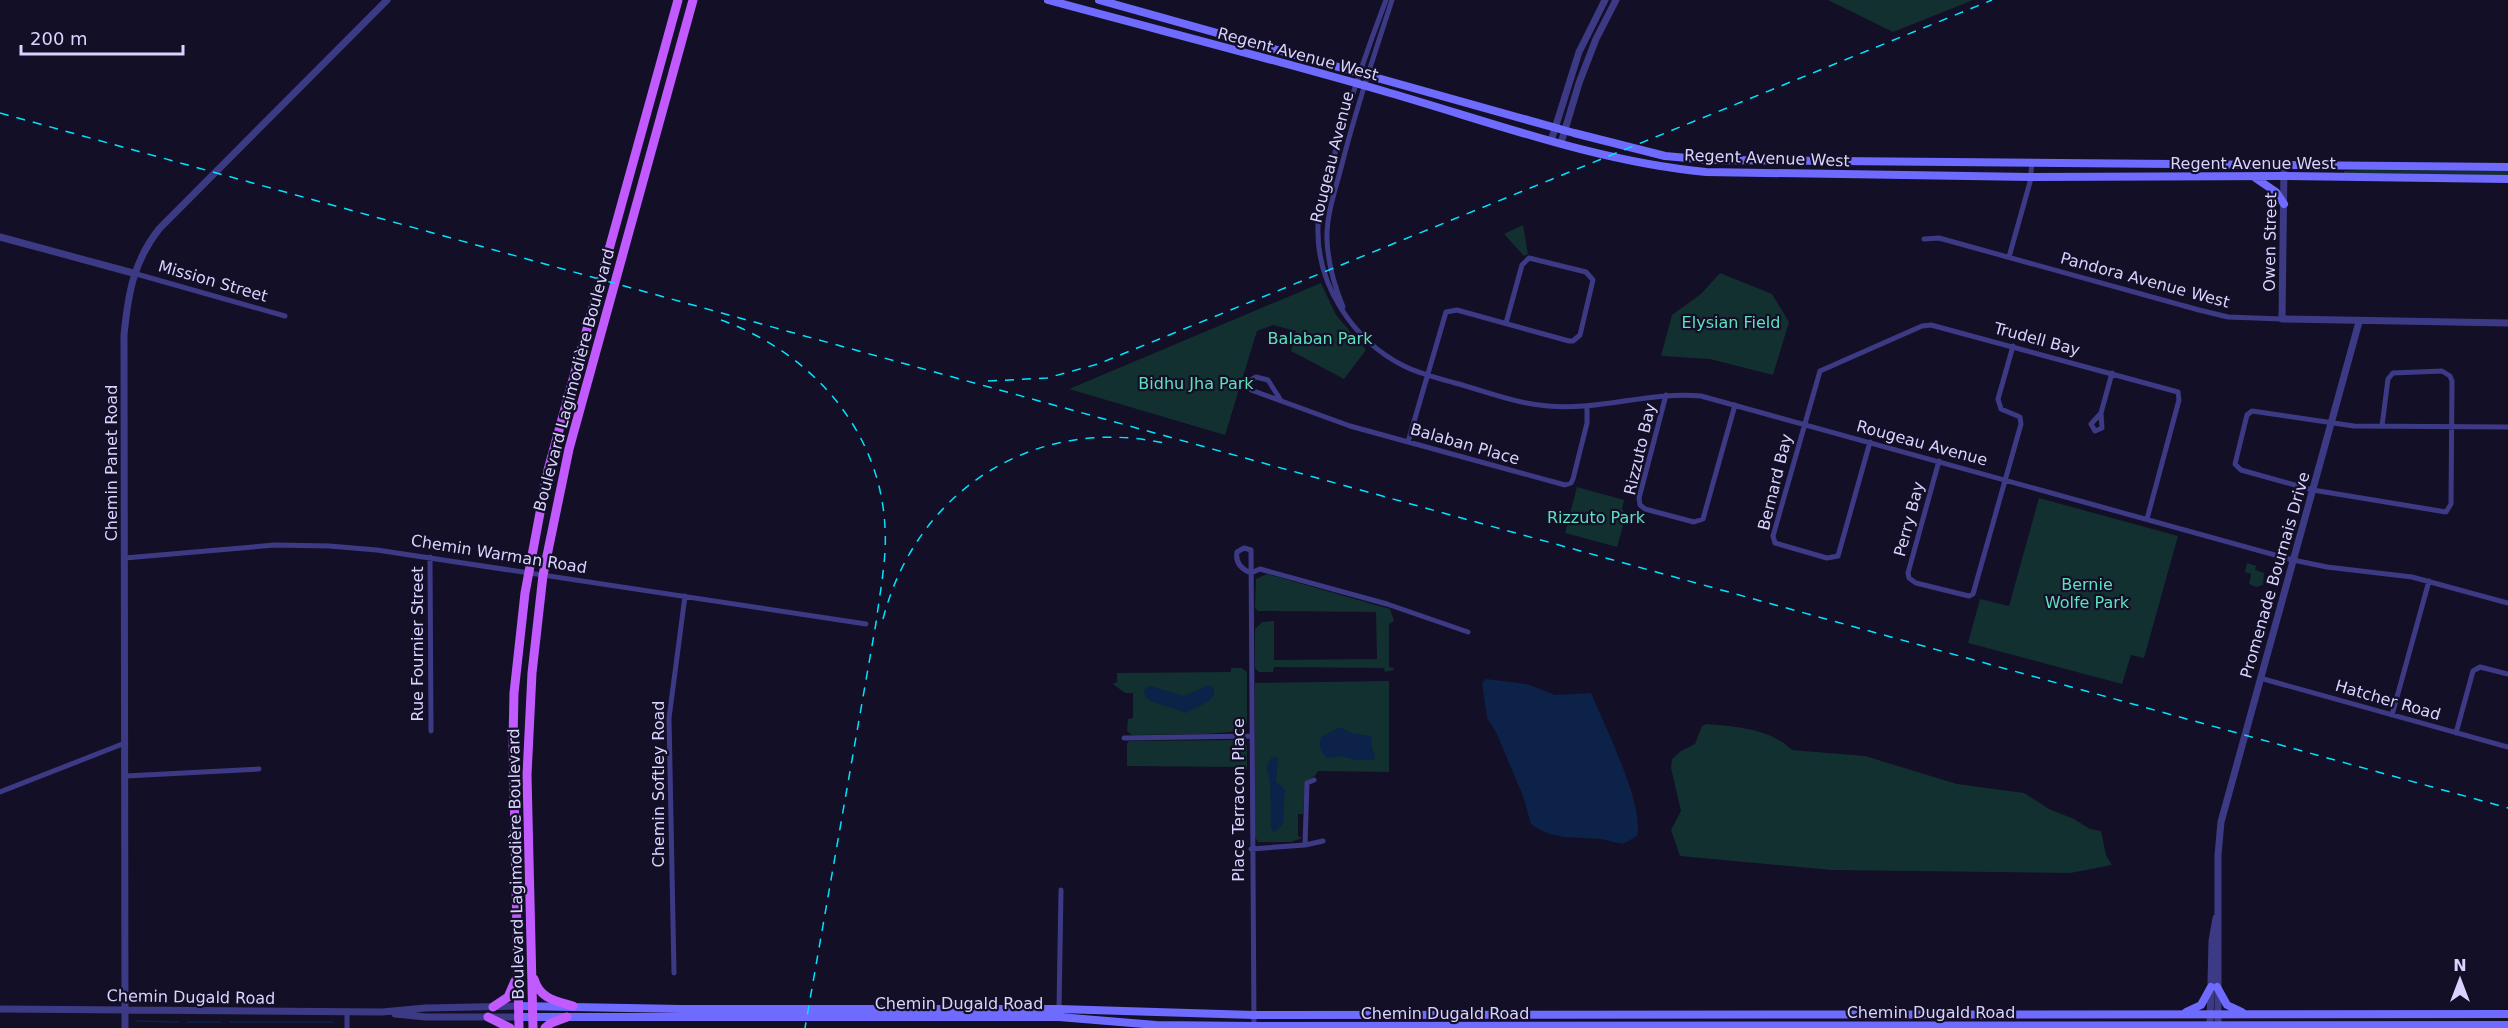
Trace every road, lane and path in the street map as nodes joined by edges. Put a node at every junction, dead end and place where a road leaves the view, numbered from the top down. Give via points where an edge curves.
1 (387, 0) edge
2 (678, 0) edge
3 (693, 0) edge
4 (1048, 0) edge
5 (1099, 0) edge
6 (1386, 0) edge
7 (1392, 0) edge
8 (1605, 0) edge
9 (1616, 0) edge
10 (1169, 20) junction
11 (1187, 26) junction
12 (1153, 28) junction
13 (1169, 33) junction
14 (1237, 39) junction
15 (1250, 43) junction
16 (1227, 48) junction
17 (1275, 50) junction
18 (1260, 57) junction
19 (1273, 60) junction
20 (1358, 74) junction
21 (1367, 76) junction
22 (1355, 83) junction
23 (1364, 85) junction
24 (1555, 128) junction
25 (1566, 131) junction
26 (1551, 141) junction
27 (1561, 143) junction
28 (1766, 161) junction
29 (1913, 162) junction
30 (2031, 162) junction
31 (2284, 166) junction
32 (2508, 167) edge
33 (1766, 173) junction
34 (1901, 175) junction
35 (2253, 176) junction
36 (2284, 176) junction
37 (2031, 177) junction
38 (2508, 179) edge
39 (2284, 204) junction
40 (0, 237) edge
41 (1923, 239) dead end
42 (2009, 257) junction
43 (134, 273) junction
44 (1346, 314) junction
45 (285, 316) dead end
46 (2282, 320) junction
47 (2359, 322) junction
48 (1506, 323) junction
49 (2508, 323) edge
50 (2013, 346) junction
51 (2112, 373) junction
52 (1426, 375) junction
53 (1666, 394) junction
54 (1280, 399) junction
55 (1735, 405) junction
56 (1587, 407) junction
57 (2101, 413) dead end
58 (2331, 423) junction
59 (1804, 424) junction
60 (2382, 426) junction
61 (2451, 427) junction
62 (2508, 427) edge
63 (1407, 442) junction
64 (1870, 442) junction
65 (1939, 461) junction
66 (2006, 480) junction
67 (2313, 490) junction
68 (2147, 519) junction
69 (430, 557) junction
70 (125, 558) junction
71 (2293, 560) junction
72 (528, 573) junction
73 (1251, 573) junction
74 (543, 575) junction
75 (2429, 581) junction
76 (685, 596) junction
77 (2508, 603) edge
78 (866, 624) dead end
79 (1468, 632) dead end
80 (2508, 674) edge
81 (2260, 678) junction
82 (2392, 715) junction
83 (430, 731) dead end
84 (2456, 733) junction
85 (1251, 736) junction
86 (1124, 738) dead end
87 (125, 743) junction
88 (2508, 747) edge
89 (259, 769) dead end
90 (126, 776) junction
91 (1314, 780) dead end
92 (0, 792) edge
93 (1323, 841) dead end
94 (1305, 844) junction
95 (1251, 849) junction
96 (1061, 890) dead end
97 (532, 968) junction
98 (674, 973) dead end
99 (517, 976) junction
100 (2214, 987) junction
101 (493, 1006) junction
102 (573, 1006) junction
103 (0, 1009) edge
104 (126, 1009) junction
105 (1059, 1009) junction
106 (347, 1011) junction
107 (382, 1012) junction
108 (518, 1012) junction
109 (533, 1012) junction
110 (804, 1012) junction
111 (819, 1012) junction
112 (2181, 1013) junction
113 (1830, 1014) junction
114 (1842, 1014) junction
115 (2214, 1014) junction
116 (2249, 1014) junction
117 (2508, 1014) edge
118 (1254, 1015) junction
119 (488, 1017) junction
120 (567, 1017) junction
121 (1792, 1025) junction
122 (2508, 1025) edge
123 (1254, 1026) junction
124 (2214, 1026) edge
125 (2240, 1026) edge
126 (1830, 1027) edge
127 (1842, 1027) edge
128 (1863, 1027) edge
129 (2186, 1027) edge
130 (125, 1028) edge
131 (347, 1028) edge
132 (510, 1028) edge
133 (519, 1028) edge
134 (533, 1028) edge
135 (545, 1028) edge
136 (1802, 1028) edge

1 - 43 street, Chemin Panet Road via 159,230
2 - 72 main road, Boulevard Lagimodière Boulevard via 550,461
3 - 74 main road, Boulevard Lagimodière Boulevard via 569,449
4 - 12 main road, Regent Avenue West
5 - 10 main road, Regent Avenue West
6 - 20 street, Rougeau Avenue
7 - 21 street, Rougeau Avenue
8 - 24 street via 1579,52
9 - 25 street via 1579,83
10 - 11 main road, Regent Avenue West
10 - 12 main road
11 - 13 main road
11 - 14 main road, Regent Avenue West
12 - 13 main road, Regent Avenue West
13 - 16 main road, Regent Avenue West
14 - 15 main road, Regent Avenue West
14 - 16 main road
15 - 17 main road, Regent Avenue West
15 - 18 main road
16 - 18 main road, Regent Avenue West
17 - 19 main road
17 - 20 main road, Regent Avenue West
18 - 19 main road, Regent Avenue West
19 - 22 main road, Regent Avenue West
20 - 21 main road, Regent Avenue West
20 - 22 street, Rougeau Avenue
21 - 23 street, Rougeau Avenue
21 - 24 main road, Regent Avenue West
22 - 23 main road, Regent Avenue West
22 - 44 street, Rougeau Avenue via 1318,226 1330,289
23 - 26 main road, Regent Avenue West
23 - 44 street, Rougeau Avenue via 1331,204 1327,238 1335,287
24 - 25 main road, Regent Avenue West
24 - 26 street
25 - 27 street
25 - 28 main road, Regent Avenue West via 1665,156
26 - 27 main road, Regent Avenue West
27 - 33 main road, Regent Avenue West via 1658,168
28 - 29 main road, Regent Avenue West
28 - 33 main road
29 - 30 main road, Regent Avenue West
29 - 34 main road
30 - 31 main road, Regent Avenue West
30 - 37 street
31 - 32 main road, Regent Avenue West
31 - 36 street, Owen Street
33 - 34 main road, Regent Avenue West
34 - 37 main road, Regent Avenue West
35 - 36 main road, Regent Avenue West
35 - 37 main road, Regent Avenue West
35 - 39 main road via 2276,192
36 - 38 main road, Regent Avenue West
36 - 39 street, Owen Street
37 - 42 street
39 - 46 street, Owen Street
40 - 43 street
41 - 42 street, Pandora Avenue West via 1939,238
42 - 46 street, Pandora Avenue West via 2228,317
43 - 45 street, Mission Street
43 - 70 street, Chemin Panet Road via 124,335
44 - 52 street, Rougeau Avenue via 1386,355
46 - 47 street, Pandora Avenue West
47 - 49 street, Pandora Avenue West
47 - 58 street, Promenade Bournais Drive
48 - 48 street via 1522,264 1529,258 1586,273 1593,280 1580,334 1573,341
48 - 52 street via 1456,310 1446,312
50 - 51 street, Trudell Bay
50 - 59 street, Trudell Bay via 1922,326 1820,371
50 - 66 street via 1998,399 2001,409 2020,417 2021,424
51 - 57 street
51 - 68 street, Trudell Bay via 2180,395
52 - 56 street, Rougeau Avenue via 1531,404
52 - 63 street
53 - 55 street, Rougeau Avenue via 1701,396
53 - 55 street, Rizzuto Bay via 1640,505 1695,522 1703,519
53 - 56 street, Rougeau Avenue
54 - 54 street, Balaban Place via 1251,390 1249,381 1256,376 1268,380
54 - 63 street, Balaban Place via 1350,426
55 - 59 street, Rougeau Avenue
56 - 63 street, Balaban Place via 1587,423 1573,479 1565,485
58 - 60 street
58 - 67 street, Promenade Bournais Drive
58 - 67 street via 2256,410 2247,415 2235,459 2238,469
59 - 64 street, Rougeau Avenue
59 - 64 street, Bernard Bay via 1773,536 1779,545 1827,558 1838,556
60 - 61 street
60 - 61 street via 2389,375 2398,371 2442,371 2452,381
61 - 62 street
61 - 67 street via 2451,504 2446,512
64 - 65 street, Rougeau Avenue
65 - 66 street, Rougeau Avenue
65 - 66 street, Perry Bay via 1908,573 1917,583 1963,596 1973,594
66 - 68 street, Rougeau Avenue
67 - 71 street, Promenade Bournais Drive
68 - 71 street, Rougeau Avenue
69 - 70 street, Chemin Warman Road via 297,545
69 - 72 street, Chemin Warman Road
69 - 83 street, Rue Fournier Street
70 - 87 street, Chemin Panet Road
71 - 75 street, Rougeau Avenue
71 - 81 street, Promenade Bournais Drive
72 - 74 street, Chemin Warman Road
72 - 99 main road, Boulevard Lagimodière Boulevard via 514,693
73 - 73 street, Place Terracon Place via 1251,549 1244,548 1236,557 1243,570
73 - 79 street via 1260,569 1365,597
73 - 85 street, Place Terracon Place
74 - 76 street, Chemin Warman Road
74 - 97 main road, Boulevard Lagimodière Boulevard via 528,745
75 - 77 street, Rougeau Avenue
75 - 82 street
76 - 78 street, Chemin Warman Road
76 - 98 street, Chemin Softley Road via 669,718
80 - 84 street via 2480,667 2473,671
81 - 82 street, Hatcher Road
81 - 100 street, Promenade Bournais Drive via 2226,797 2219,836
82 - 84 street, Hatcher Road
84 - 88 street, Hatcher Road
85 - 86 street
85 - 95 street, Place Terracon Place
87 - 90 street, Chemin Panet Road
87 - 92 street
89 - 90 street
90 - 104 street, Chemin Panet Road
91 - 94 street via 1306,783
93 - 94 street
94 - 95 street
95 - 118 street, Place Terracon Place
96 - 105 street
97 - 102 main road via 542,994
97 - 109 main road, Boulevard Lagimodière Boulevard
99 - 101 main road via 508,997
99 - 108 main road, Boulevard Lagimodière Boulevard
100 - 112 main road via 2201,1005
100 - 115 street
100 - 116 main road via 2227,1005
101 - 107 street, Chemin Dugald Road
101 - 108 street, Chemin Dugald Road
102 - 109 main road, Chemin Dugald Road
102 - 110 main road, Chemin Dugald Road
103 - 104 street, Chemin Dugald Road
104 - 106 street, Chemin Dugald Road
104 - 130 street, Chemin Panet Road
105 - 111 main road, Chemin Dugald Road
105 - 118 main road, Chemin Dugald Road
106 - 107 street, Chemin Dugald Road
106 - 131 street
107 - 119 street, Chemin Dugald Road
108 - 109 main road, Chemin Dugald Road
108 - 119 street, Chemin Dugald Road
108 - 133 main road, Boulevard Lagimodière Boulevard
109 - 120 main road, Chemin Dugald Road
109 - 134 main road, Boulevard Lagimodière Boulevard
110 - 111 main road, Chemin Dugald Road
110 - 120 main road, Chemin Dugald Road
111 - 123 main road, Chemin Dugald Road
112 - 114 main road, Chemin Dugald Road
112 - 115 main road, Chemin Dugald Road
113 - 114 main road, Chemin Dugald Road
113 - 118 main road, Chemin Dugald Road
113 - 126 street
114 - 127 street
115 - 116 main road, Chemin Dugald Road
115 - 124 street
116 - 117 main road, Chemin Dugald Road
118 - 123 street, Place Terracon Place
119 - 132 main road
120 - 135 main road
121 - 123 main road, Chemin Dugald Road
121 - 126 main road, Chemin Dugald Road
121 - 136 main road
122 - 125 main road, Chemin Dugald Road
124 - 125 main road, Chemin Dugald Road
124 - 129 main road, Chemin Dugald Road
126 - 127 main road, Chemin Dugald Road
127 - 128 main road, Chemin Dugald Road
128 - 129 main road, Chemin Dugald Road

